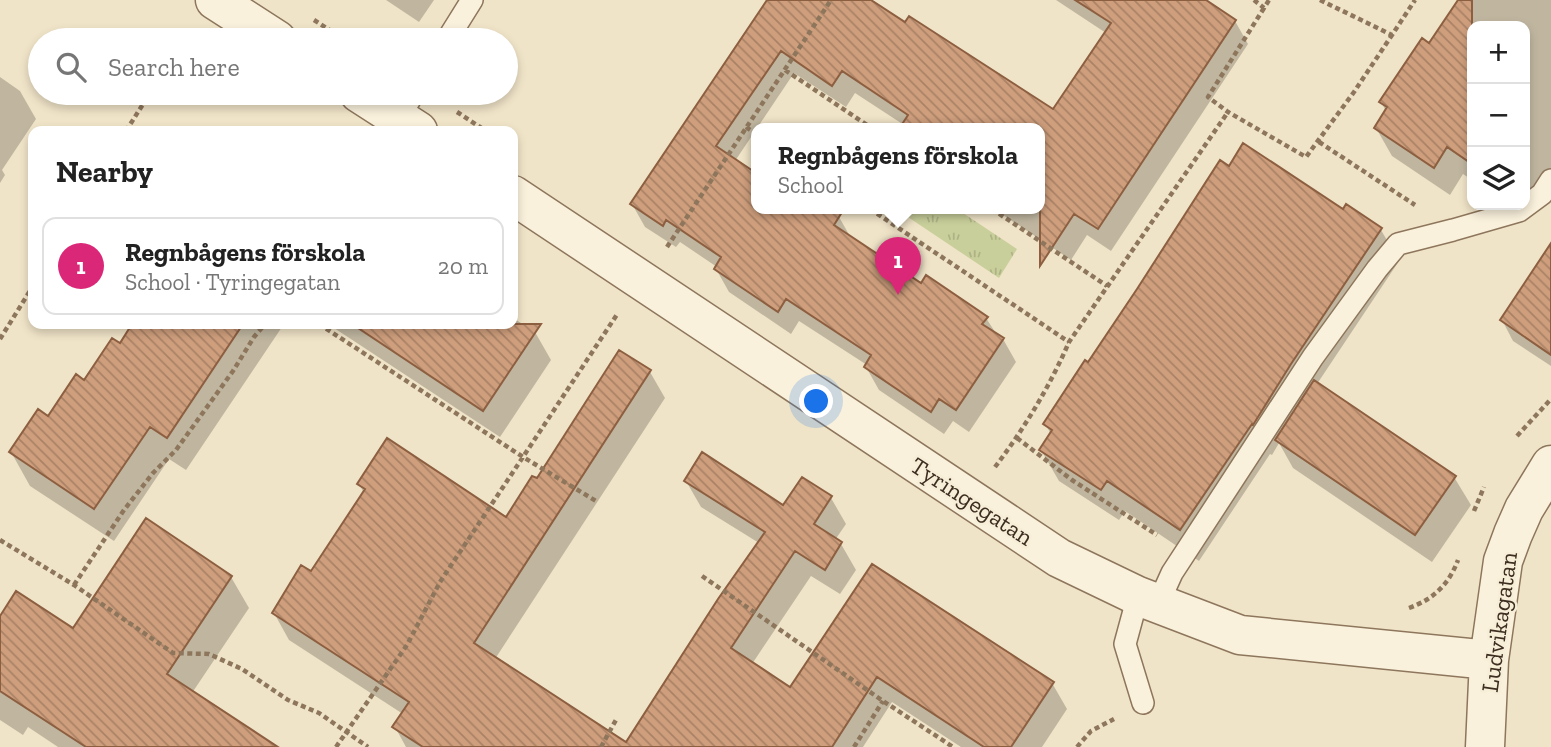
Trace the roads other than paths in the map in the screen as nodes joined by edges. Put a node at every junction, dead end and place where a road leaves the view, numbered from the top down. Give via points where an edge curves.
1 (215, 0) edge
2 (472, 0) edge
3 (259, 28) edge
4 (454, 28) edge
5 (388, 105) edge
6 (410, 114) edge
7 (1551, 180) edge
8 (518, 198) edge
9 (1551, 465) edge
10 (1148, 600) junction
11 (1489, 660) junction
12 (1143, 703) road end
13 (1485, 747) edge

1 - 3 street
2 - 4 lane
5 - 6 street
7 - 10 lane via 1542,194 1519,211 1398,244 1313,357 1172,573
8 - 10 street, Tyringegatan via 1059,558
9 - 11 street, Ludvikagatan via 1524,509 1503,561
10 - 11 street, Tyringegatan via 1240,635
10 - 12 lane via 1125,644
11 - 13 street, Ludvikagatan

